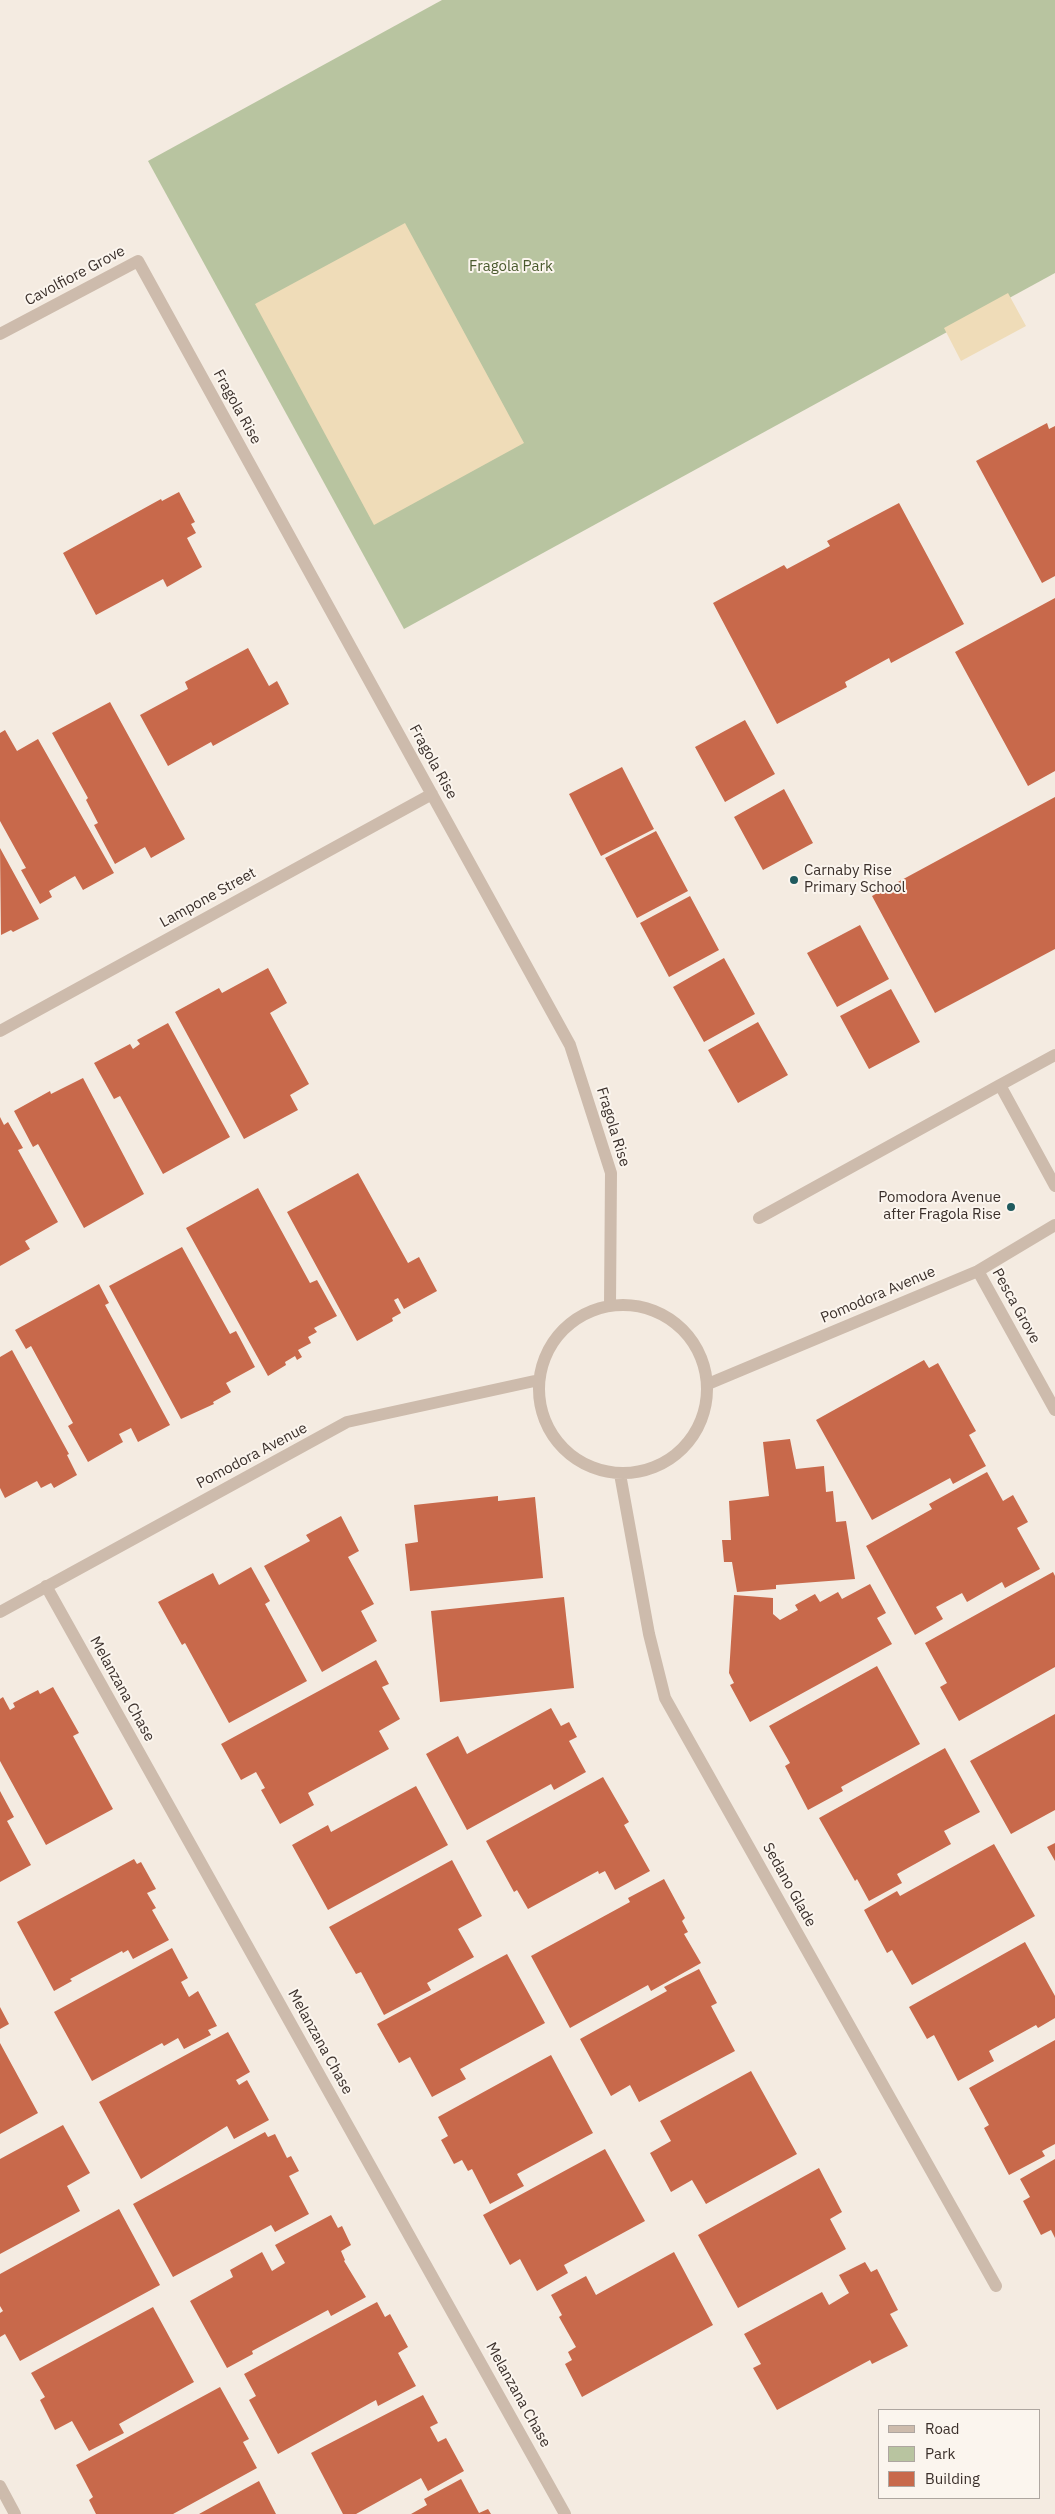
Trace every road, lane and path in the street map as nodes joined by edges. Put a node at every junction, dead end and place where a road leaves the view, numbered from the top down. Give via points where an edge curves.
1 (138, 261) joint
2 (0, 334) edge
3 (432, 794) junction
4 (0, 1031) edge
5 (1055, 1055) edge
6 (1000, 1085) junction
7 (1055, 1186) edge
8 (759, 1218) dead end
9 (1055, 1225) edge
10 (978, 1271) junction
11 (610, 1305) junction
12 (539, 1380) junction
13 (708, 1384) junction
14 (1055, 1410) edge
15 (620, 1474) junction
16 (46, 1586) junction
17 (0, 1612) edge
18 (996, 2286) dead end
19 (0, 2486) edge
20 (16, 2514) edge
21 (565, 2514) edge

1 - 2 street, Cavolfiore Grove
1 - 3 street, Fragola Rise
3 - 4 street, Lampone Street
3 - 11 street, Fragola Rise via 570,1045 611,1173
5 - 6 street
6 - 7 street
6 - 8 street
9 - 10 street, Pomodora Avenue
10 - 13 street, Pomodora Avenue
10 - 14 street, Pesca Grove
11 - 12 street via 584,1313 562,1330 546,1353
11 - 13 street via 638,1306 665,1315 686,1333 702,1356
12 - 15 street via 540,1408 551,1434 570,1454 594,1468
12 - 16 street, Pomodora Avenue via 347,1422
13 - 15 street via 705,1412 693,1438 674,1457 648,1470
15 - 18 street, Sedano Glade via 649,1634 665,1698
16 - 17 street, Pomodora Avenue
16 - 21 street, Melanzana Chase
19 - 20 street

